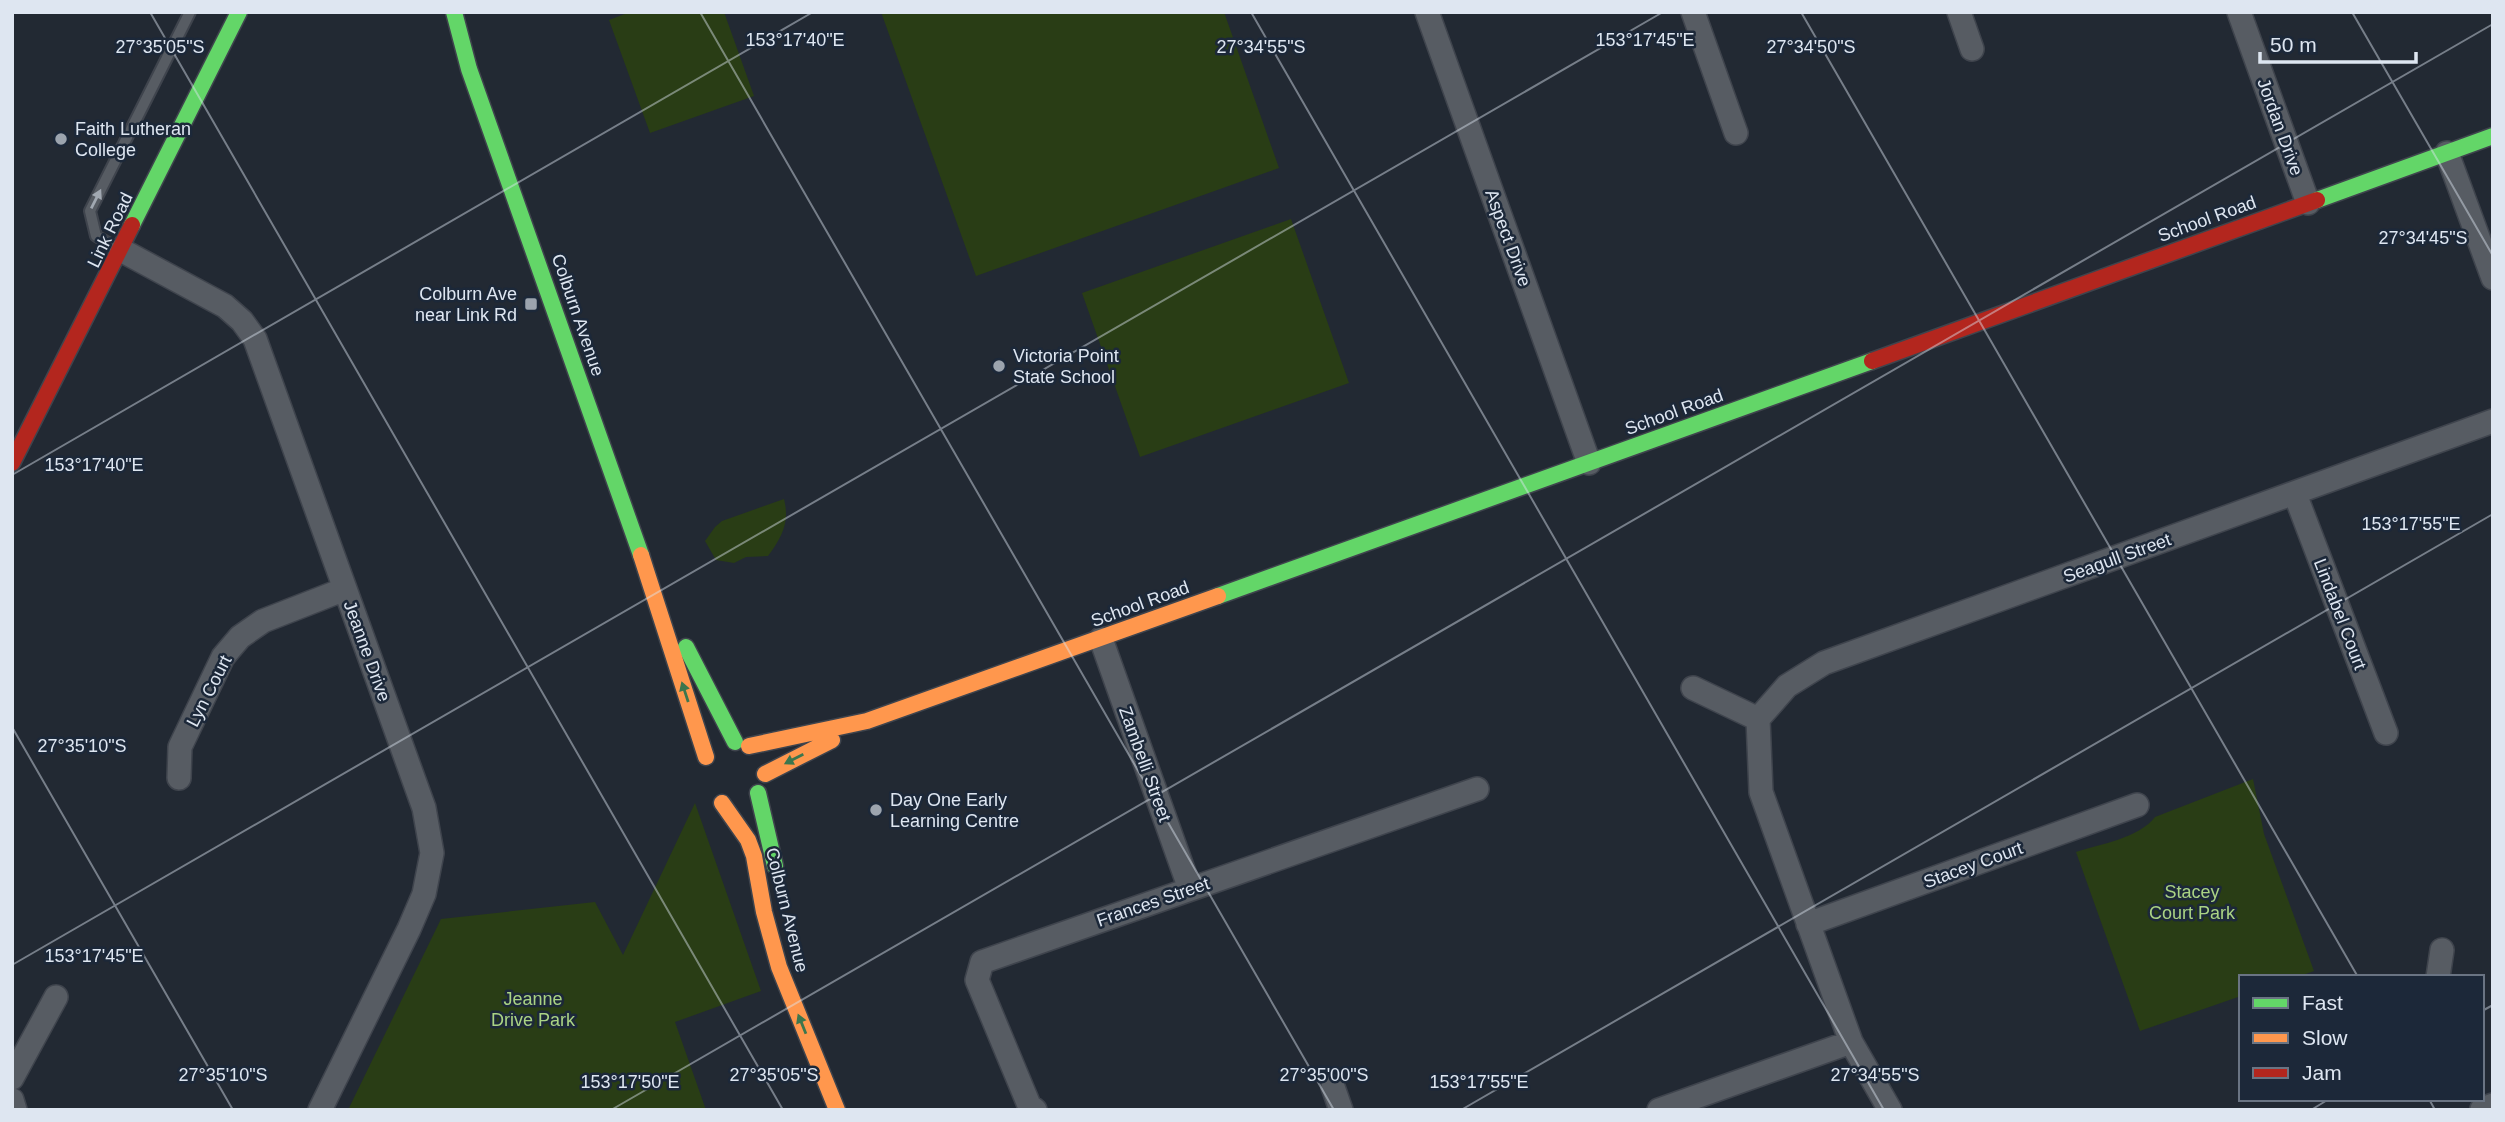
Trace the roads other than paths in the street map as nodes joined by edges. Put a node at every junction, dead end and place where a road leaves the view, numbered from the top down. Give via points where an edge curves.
1 (190, 12) edge
2 (239, 12) edge
3 (442, 12) edge
4 (454, 12) edge
5 (1427, 12) edge
6 (1693, 12) edge
7 (1959, 12) edge
8 (2239, 12) edge
9 (1972, 48) dead end
10 (469, 69) junction
11 (1736, 132) dead end
12 (2493, 136) edge
13 (2447, 153) junction
14 (2308, 203) junction
15 (121, 250) junction
16 (2493, 278) edge
17 (2493, 421) edge
18 (12, 463) edge
19 (1589, 463) junction
20 (2295, 494) junction
21 (648, 574) junction
22 (345, 590) junction
23 (1101, 639) junction
24 (1693, 688) dead end
25 (1758, 719) junction
26 (867, 721) junction
27 (2386, 733) dead end
28 (742, 744) junction
29 (765, 774) junction
30 (179, 778) dead end
31 (706, 789) dead end
32 (1477, 789) dead end
33 (758, 793) junction
34 (722, 803) junction
35 (2137, 805) dead end
36 (779, 884) dead end
37 (1190, 888) junction
38 (1808, 925) junction
39 (2442, 950) dead end
40 (2438, 975) edge
41 (56, 997) dead end
42 (811, 1003) dead end
43 (1851, 1042) junction
44 (12, 1078) edge
45 (1333, 1087) dead end
46 (12, 1100) edge
47 (2493, 1105) edge
48 (2482, 1109) edge
49 (15, 1110) edge
50 (320, 1110) edge
51 (838, 1110) edge
52 (1035, 1110) edge
53 (1340, 1110) edge
54 (1659, 1110) edge
55 (1890, 1110) edge

15 -> 1 lane via 96,236 90,211
2 - 15 street, Link Road
3 - 10 street, Colburn Avenue
4 - 10 street, Colburn Avenue
5 - 19 street, Aspect Drive
6 - 11 street
7 - 9 street
8 - 14 street, Jordan Drive
10 - 21 street, Colburn Avenue
12 - 13 street, School Road
13 - 14 street, School Road
13 - 16 street
14 - 19 street, School Road
15 - 18 street, Link Road
15 - 22 street, Jeanne Drive via 225,306 255,339
17 - 20 street, Seagull Street
19 - 23 street, School Road
20 - 25 street, Seagull Street via 1824,663 1787,686
20 - 27 street, Lindabel Court
21 - 28 street, Colburn Avenue
28 -> 21 street, Colburn Avenue via 718,746 704,762
22 - 30 street, Lyn Court via 263,621 240,637 223,657 180,747
22 - 50 street, Jeanne Drive via 424,808 432,853 424,894 409,929
23 - 26 street, School Road
23 - 37 street, Zambelli Street
24 - 25 street
25 - 38 street via 1761,792
26 - 28 street, School Road
26 -> 29 street, School Road
28 - 29 street, Colburn Avenue via 761,758
29 - 33 street
31 - 34 street, Colburn Avenue
32 - 37 street, Frances Street
33 - 34 street via 741,804
33 - 36 street, Colburn Avenue
51 -> 34 street, Colburn Avenue via 779,967 748,840
35 - 38 street, Stacey Court
37 - 52 street, Frances Street via 982,962 977,980
38 - 43 street
39 - 40 street
41 - 44 street
42 - 51 street, Colburn Avenue
43 - 54 street
43 - 55 street
45 - 53 street
46 - 49 street
47 - 48 street

